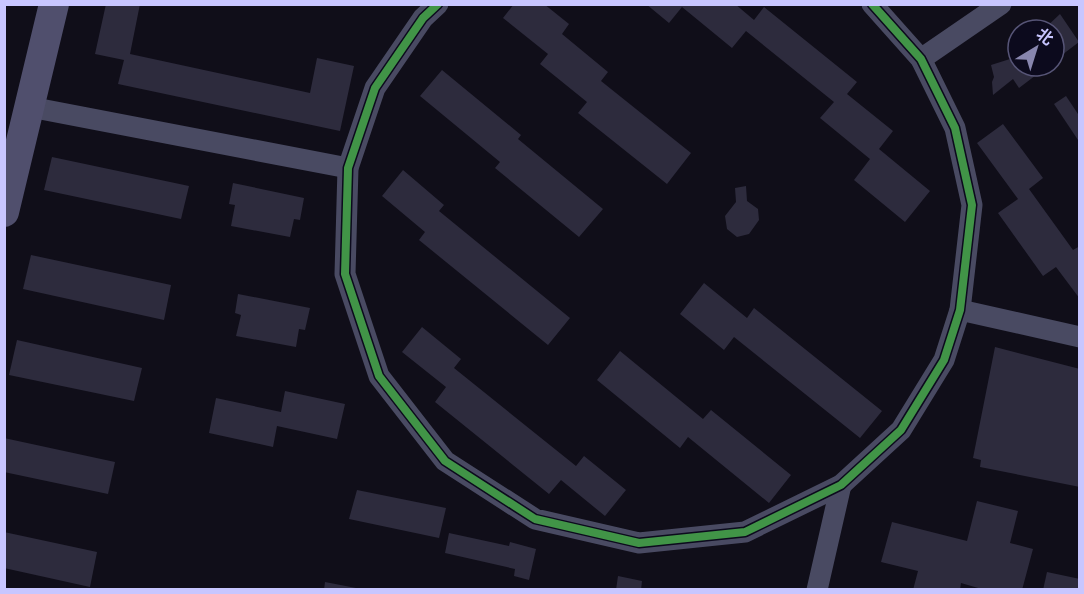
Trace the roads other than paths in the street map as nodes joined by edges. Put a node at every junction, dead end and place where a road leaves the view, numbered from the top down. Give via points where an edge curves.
1 (54, 4) edge
2 (438, 4) edge
3 (872, 4) edge
4 (1001, 4) edge
5 (921, 59) junction
6 (30, 107) junction
7 (348, 168) junction
8 (4, 212) edge
9 (960, 310) junction
10 (1080, 337) edge
11 (842, 485) junction
12 (817, 590) edge

1 - 6 street
2 - 7 street via 423,18 375,88
3 - 5 street
4 - 5 street
5 - 9 street via 955,129 972,205
6 - 7 street
6 - 8 street
7 - 11 street via 345,274 379,376 445,461 535,519 639,543 745,532
9 - 10 street
9 - 11 street via 944,360 901,430
11 - 12 street

